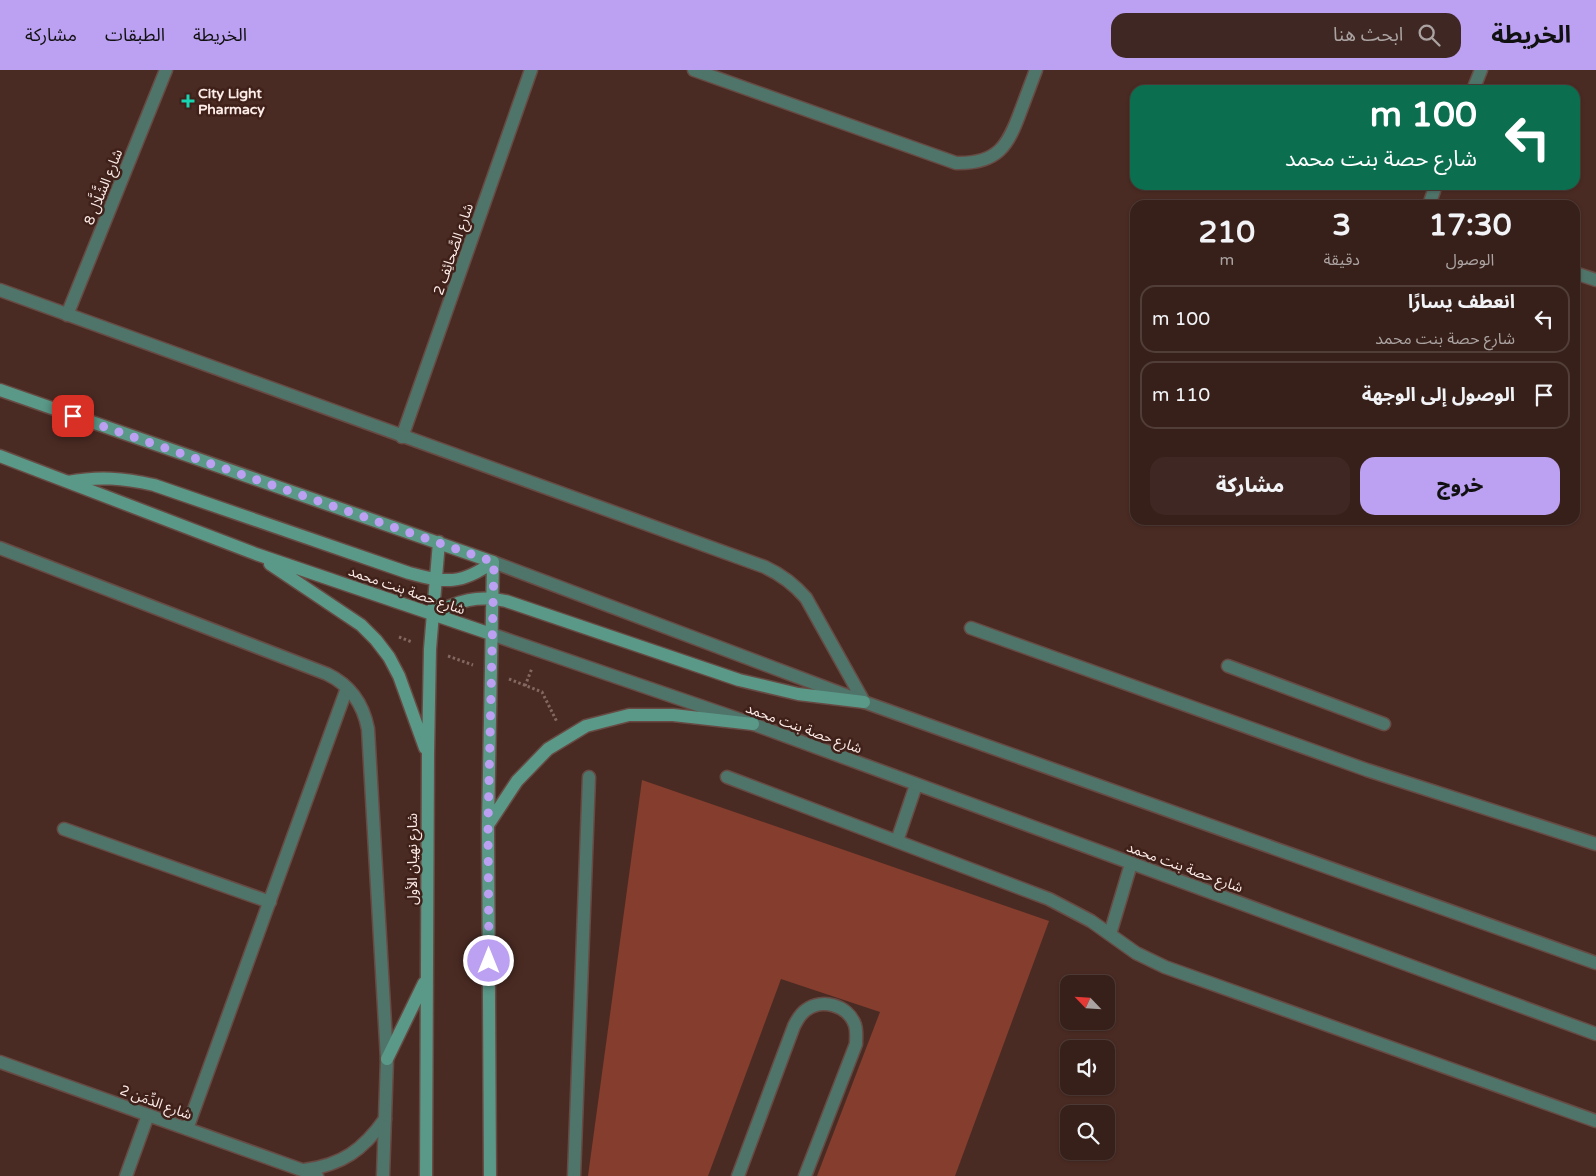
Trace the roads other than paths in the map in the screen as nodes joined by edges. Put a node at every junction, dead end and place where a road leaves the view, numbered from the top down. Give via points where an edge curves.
1 (166, 70) edge
2 (531, 70) edge
3 (694, 70) edge
4 (1036, 70) edge
5 (1481, 70) edge
6 (1475, 85) edge
7 (1580, 275) edge
8 (1596, 280) edge
9 (0, 290) edge
10 (67, 314) junction
11 (0, 390) edge
12 (402, 437) junction
13 (0, 456) edge
14 (68, 482) junction
15 (439, 542) junction
16 (0, 548) edge
17 (256, 554) junction
18 (494, 562) junction
19 (436, 580) junction
20 (492, 598) junction
21 (434, 615) junction
22 (971, 628) dead end
23 (492, 634) junction
24 (1228, 666) dead end
25 (347, 688) junction
26 (864, 702) junction
27 (753, 724) junction
28 (1384, 724) dead end
29 (428, 754) junction
30 (727, 777) dead end
31 (590, 778) dead end
32 (916, 785) junction
33 (488, 825) junction
34 (64, 828) dead end
35 (897, 842) junction
36 (1596, 844) edge
37 (1131, 864) junction
38 (270, 902) junction
39 (1110, 934) junction
40 (1596, 963) edge
41 (427, 978) junction
42 (1596, 1034) edge
43 (387, 1058) junction
44 (0, 1062) edge
45 (148, 1115) junction
46 (385, 1119) junction
47 (1596, 1121) edge
48 (187, 1129) junction
49 (302, 1170) junction
50 (126, 1176) edge
51 (317, 1176) edge
52 (383, 1176) edge
53 (426, 1176) edge
54 (490, 1176) edge
55 (574, 1176) edge
56 (738, 1176) edge
57 (805, 1176) edge

1 - 10 street, شارع الشَّلَّال 8
2 - 12 street, شارع الصَّحائِف 2
3 - 4 street via 956,163 986,160 1008,141
5 - 6 street
7 - 8 street
9 - 10 street
10 - 12 street
11 - 15 main road
12 - 26 street via 781,575 806,598
13 - 14 main road, شارع حصة بنت محمد
14 - 17 main road, شارع حصة بنت محمد
14 - 19 main road via 110,477 154,484
15 - 18 main road
15 - 19 main road, شارع نهيان الأول
16 - 25 street via 327,674
17 - 21 main road, شارع حصة بنت محمد
17 - 29 main road via 361,625 376,640 398,676
18 - 19 main road via 467,577
18 - 20 main road
18 - 26 street
19 - 21 main road, شارع نهيان الأول
20 - 21 main road via 462,601
20 - 23 main road
20 - 26 main road via 739,680 798,694
21 - 23 main road, شارع حصة بنت محمد
21 - 29 main road, شارع نهيان الأول via 430,649
22 - 36 street via 1367,770
23 - 27 street, شارع حصة بنت محمد
23 - 33 main road
24 - 28 street
25 - 38 street
25 - 43 street via 360,704 368,729
26 - 40 street
27 - 32 street, شارع حصة بنت محمد
27 - 33 main road via 673,715 629,715 586,726 548,749 517,781
29 - 41 main road, شارع نهيان الأول
30 - 35 street
31 - 55 street
32 - 35 street
32 - 37 street, شارع حصة بنت محمد
33 - 54 main road
34 - 38 street
35 - 39 street via 1049,899
37 - 39 street
37 - 42 street, شارع حصة بنت محمد
38 - 48 street
39 - 47 street via 1136,953 1165,967
41 - 43 main road
41 - 53 main road, شارع نهيان الأول
43 - 46 street
44 - 45 street, شارع الدِّمَن 2
45 - 48 street, شارع الدِّمَن 2
45 - 50 street
46 - 49 street, شارع الدِّمَن 2 via 376,1133 350,1155 335,1163
46 - 52 street
48 - 49 street, شارع الدِّمَن 2
49 - 51 street, شارع الدِّمَن 2
56 - 57 street via 794,1026 806,1010 825,1004 835,1006 850,1016 857,1034 856,1044

